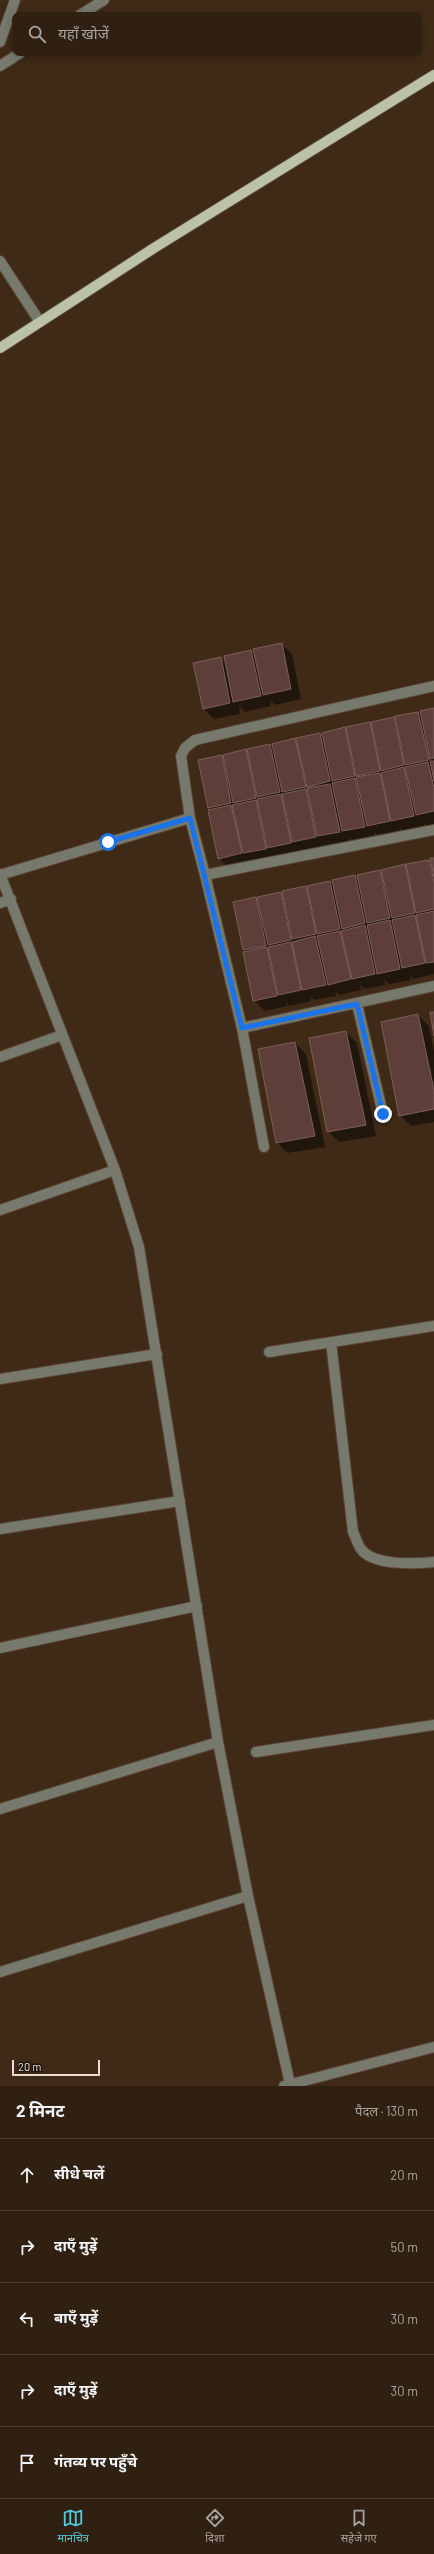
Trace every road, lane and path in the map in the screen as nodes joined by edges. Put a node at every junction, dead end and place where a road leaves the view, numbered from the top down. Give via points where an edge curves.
1 (15, 0) edge
2 (104, 0) edge
3 (85, 12) edge
4 (0, 42) edge
5 (15, 56) edge
6 (0, 66) edge
7 (434, 75) edge
8 (0, 261) edge
9 (40, 322) junction
10 (0, 348) edge
11 (434, 686) edge
12 (190, 818) junction
13 (434, 830) edge
14 (0, 874) edge
15 (205, 875) junction
16 (11, 899) junction
17 (0, 903) edge
18 (434, 986) edge
19 (357, 1004) junction
20 (242, 1028) junction
21 (62, 1035) junction
22 (0, 1057) edge
23 (383, 1114) dead end
24 (264, 1147) dead end
25 (115, 1170) junction
26 (0, 1210) edge
27 (434, 1326) edge
28 (331, 1342) junction
29 (269, 1352) dead end
30 (157, 1354) junction
31 (0, 1379) edge
32 (180, 1501) junction
33 (0, 1529) edge
34 (434, 1562) edge
35 (197, 1606) junction
36 (0, 1648) edge
37 (434, 1725) edge
38 (218, 1742) junction
39 (256, 1752) dead end
40 (0, 1809) edge
41 (248, 1896) junction
42 (0, 1972) edge
43 (434, 2048) edge
44 (287, 2085) edge

1 - 4 street
2 - 3 street
5 - 6 street
7 - 9 main road via 154,248
8 - 9 street
9 - 10 main road
11 - 12 street via 195,740 185,748 181,756
12 - 14 street
12 - 15 street
13 - 15 street
14 - 16 street
15 - 20 street
16 - 17 street
16 - 21 street
18 - 19 street
19 - 20 street
19 - 23 street
20 - 24 street
21 - 22 street
21 - 25 street
25 - 26 street
25 - 30 street via 139,1247
27 - 28 street
28 - 29 street
28 - 34 street via 353,1532 362,1550 381,1560 408,1565
30 - 31 street
30 - 32 street
32 - 33 street
32 - 35 street
35 - 36 street
35 - 38 street
37 - 39 street
38 - 40 street
38 - 41 street
41 - 42 street
41 - 44 street
43 - 44 street

